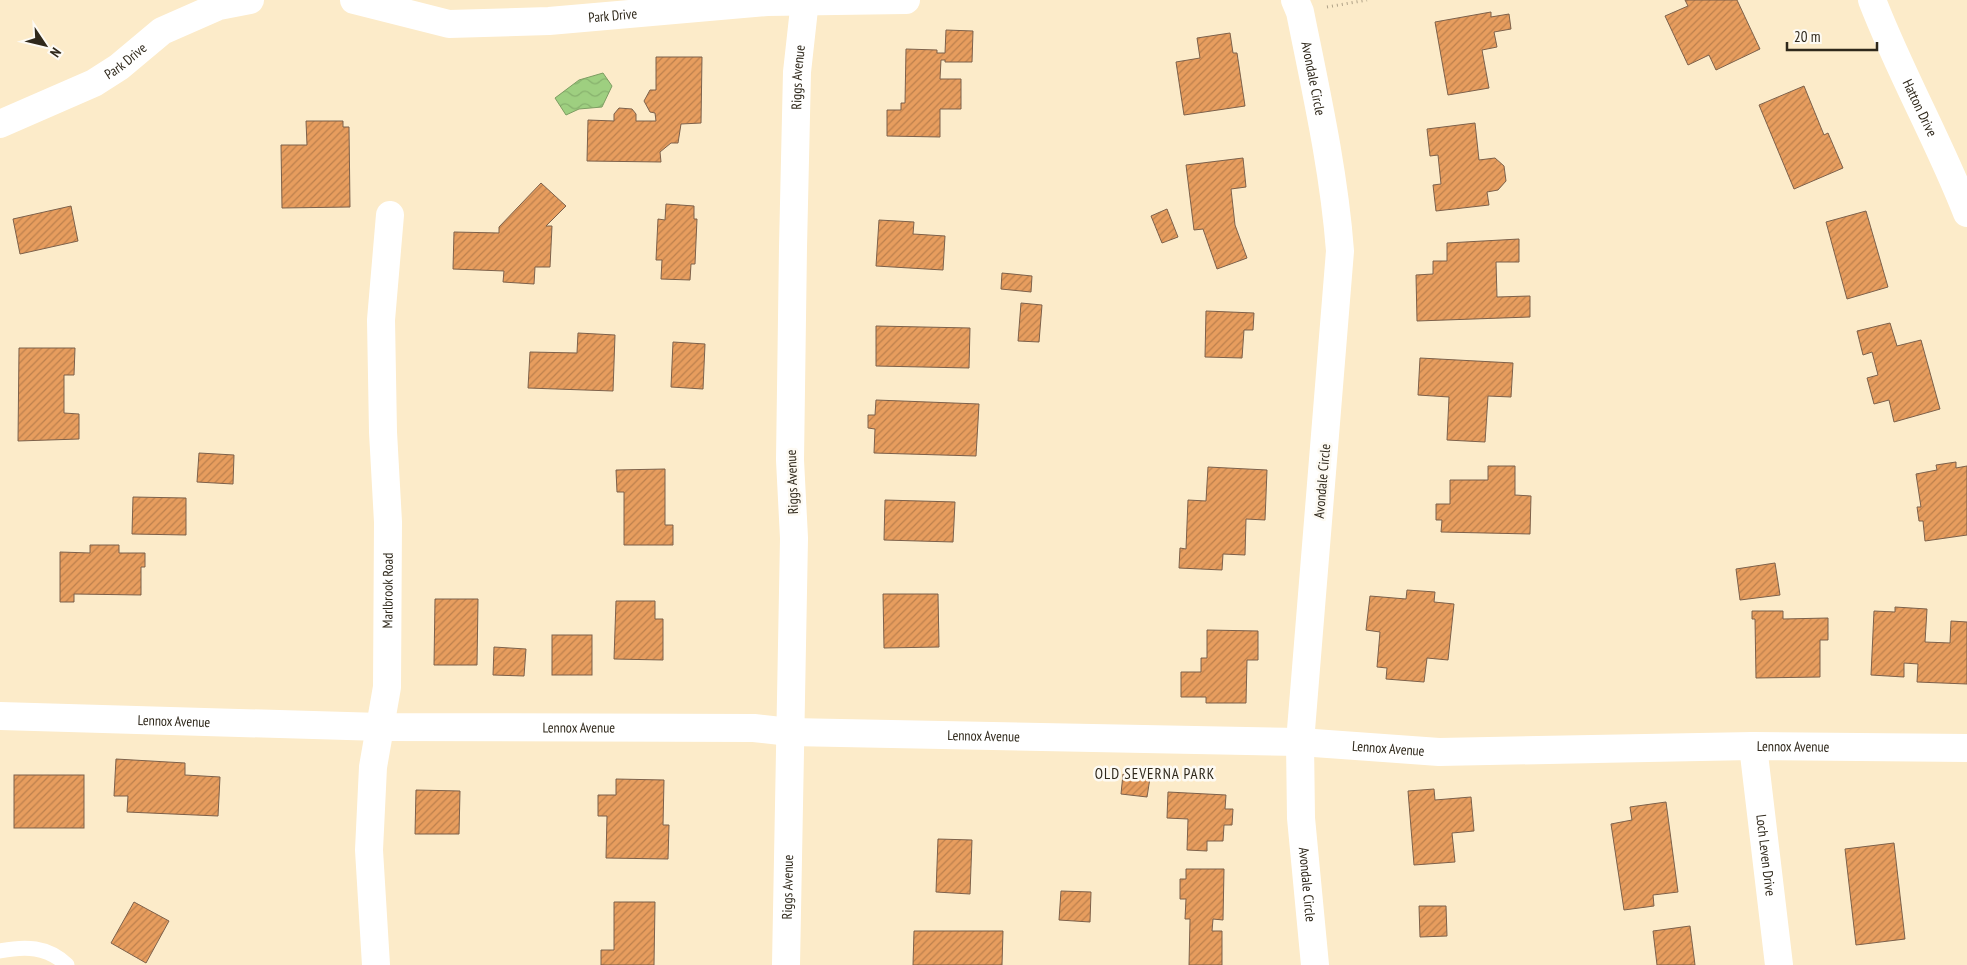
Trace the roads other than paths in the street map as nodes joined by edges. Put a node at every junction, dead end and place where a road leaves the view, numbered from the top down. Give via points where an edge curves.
1 (250, 0) edge
2 (354, 0) edge
3 (906, 0) edge
4 (1872, 0) edge
5 (805, 1) edge
6 (1297, 6) edge
7 (0, 124) edge
8 (390, 214) dead end
9 (1967, 214) edge
10 (0, 716) edge
11 (381, 728) junction
12 (790, 732) junction
13 (1300, 742) junction
14 (1752, 746) junction
15 (1967, 748) edge
16 (0, 952) edge
17 (66, 965) edge
18 (376, 965) edge
19 (786, 965) edge
20 (1315, 965) edge
21 (1779, 965) edge

1 - 7 street, Park Drive via 219,6 162,31 94,83
2 - 5 street, Park Drive via 449,24 549,22
3 - 5 street, Park Drive
4 - 9 street, Hatton Drive
5 - 12 street, Riggs Avenue via 797,72 793,247 790,460 794,538
6 - 13 street, Avondale Circle via 1327,152 1340,251
8 - 11 street, Marlbrook Road via 381,320 388,522 388,687
10 - 11 street, Lennox Avenue
11 - 12 street, Lennox Avenue via 754,728
11 - 18 street, Marlbrook Road via 373,767 369,850
12 - 13 street, Lennox Avenue
12 - 19 street, Riggs Avenue
13 - 14 street, Lennox Avenue via 1439,752
13 - 20 street, Avondale Circle via 1301,818
14 - 15 street, Lennox Avenue
14 - 21 street, Loch Leven Drive
16 - 17 lane via 19,947 44,949

